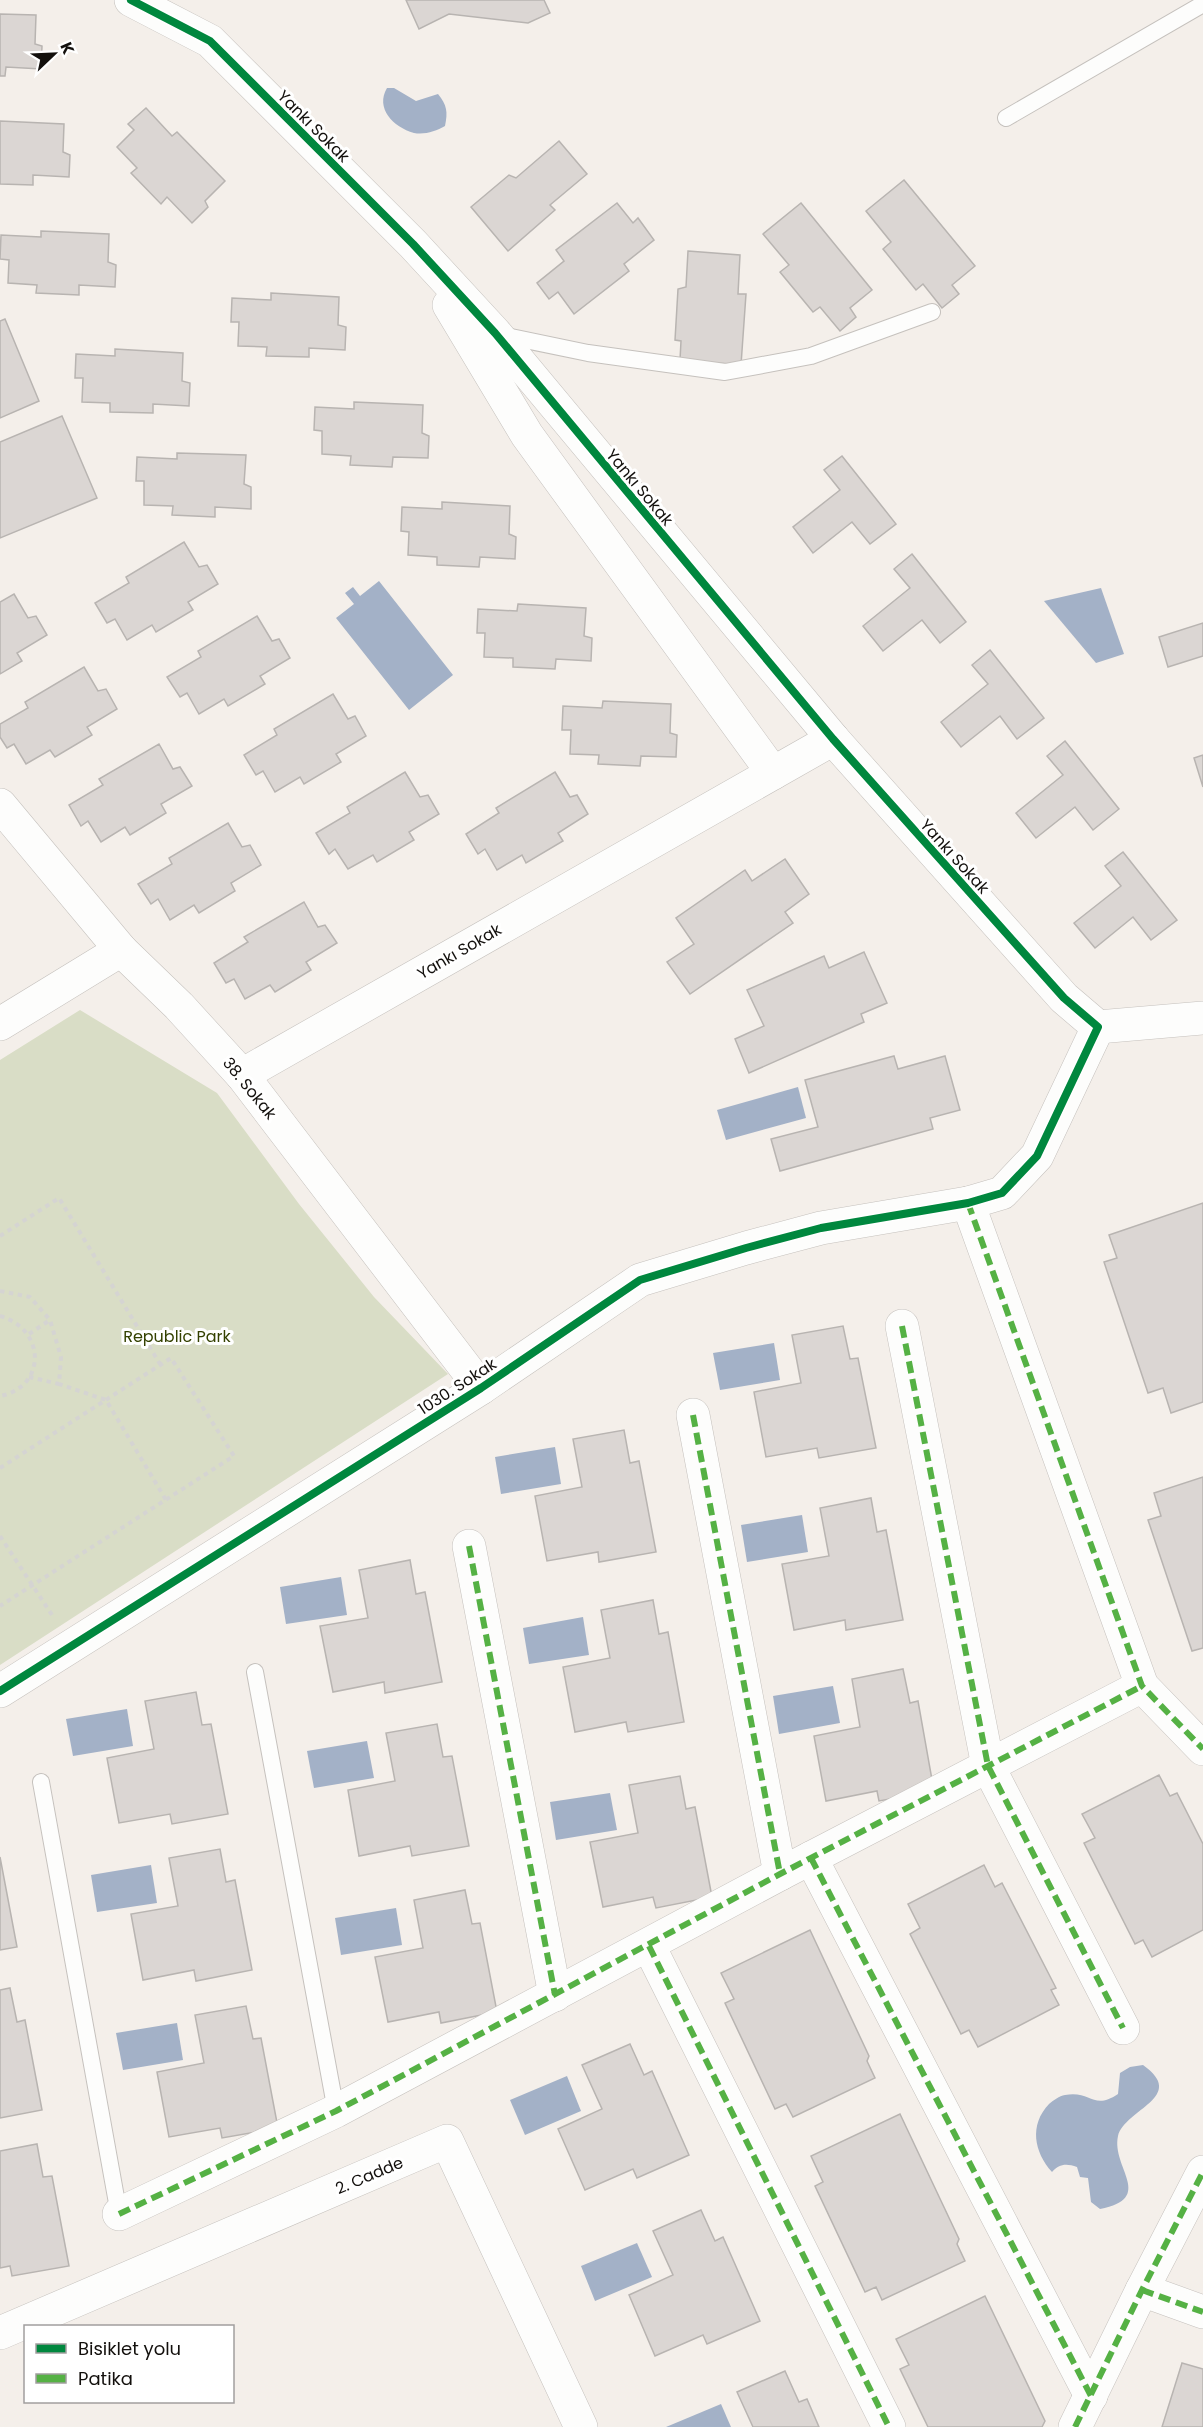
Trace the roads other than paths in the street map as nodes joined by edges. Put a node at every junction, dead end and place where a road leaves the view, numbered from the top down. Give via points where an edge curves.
1 (131, 0) edge
2 (1203, 4) edge
3 (1006, 118) dead end
4 (413, 244) junction
5 (932, 312) dead end
6 (495, 333) junction
7 (832, 739) junction
8 (773, 773) junction
9 (0, 805) edge
10 (121, 950) junction
11 (1203, 1018) edge
12 (0, 1024) edge
13 (1098, 1027) junction
14 (242, 1075) junction
15 (968, 1203) junction
16 (902, 1326) dead end
17 (481, 1388) junction
18 (693, 1415) dead end
19 (469, 1546) dead end
20 (255, 1672) dead end
21 (1142, 1686) junction
22 (0, 1691) edge
23 (1203, 1749) edge
24 (988, 1766) junction
25 (41, 1782) dead end
26 (811, 1858) junction
27 (780, 1874) junction
28 (649, 1946) junction
29 (555, 1995) junction
30 (1123, 2028) dead end
31 (336, 2111) junction
32 (1203, 2172) edge
33 (119, 2214) joint
34 (1142, 2290) junction
35 (1203, 2312) edge
36 (0, 2333) edge
37 (1091, 2396) junction
38 (581, 2427) edge
39 (889, 2427) edge
40 (1075, 2427) edge

1 - 4 street, Yankı Sokak via 210,41
2 - 3 lane
4 - 6 street, Yankı Sokak
4 - 8 street via 527,435
5 - 6 lane via 811,356 725,372 588,353
6 - 7 street, Yankı Sokak
7 - 8 street, Yankı Sokak
7 - 13 street, Yankı Sokak via 1064,998
8 - 14 street, Yankı Sokak
9 - 10 street, 38. Sokak
10 - 12 street
10 - 14 street, 38. Sokak
11 - 13 street
13 - 15 street, 1030. Sokak via 1037,1156 1002,1193
14 - 17 street, 38. Sokak
15 - 17 street, 1030. Sokak via 821,1228 640,1280
15 - 21 street
16 - 24 street
17 - 22 street, 1030. Sokak
18 - 27 street
19 - 29 street
20 - 31 lane
21 - 23 street
21 - 24 street
24 - 26 street
24 - 30 street
25 - 33 lane
26 - 27 street
26 - 37 street
27 - 28 street
28 - 29 street
28 - 39 street
29 - 31 street
31 - 33 street
32 - 34 street
34 - 35 street
34 - 37 street
36 - 38 street, 2. Cadde via 447,2141
37 - 40 street

